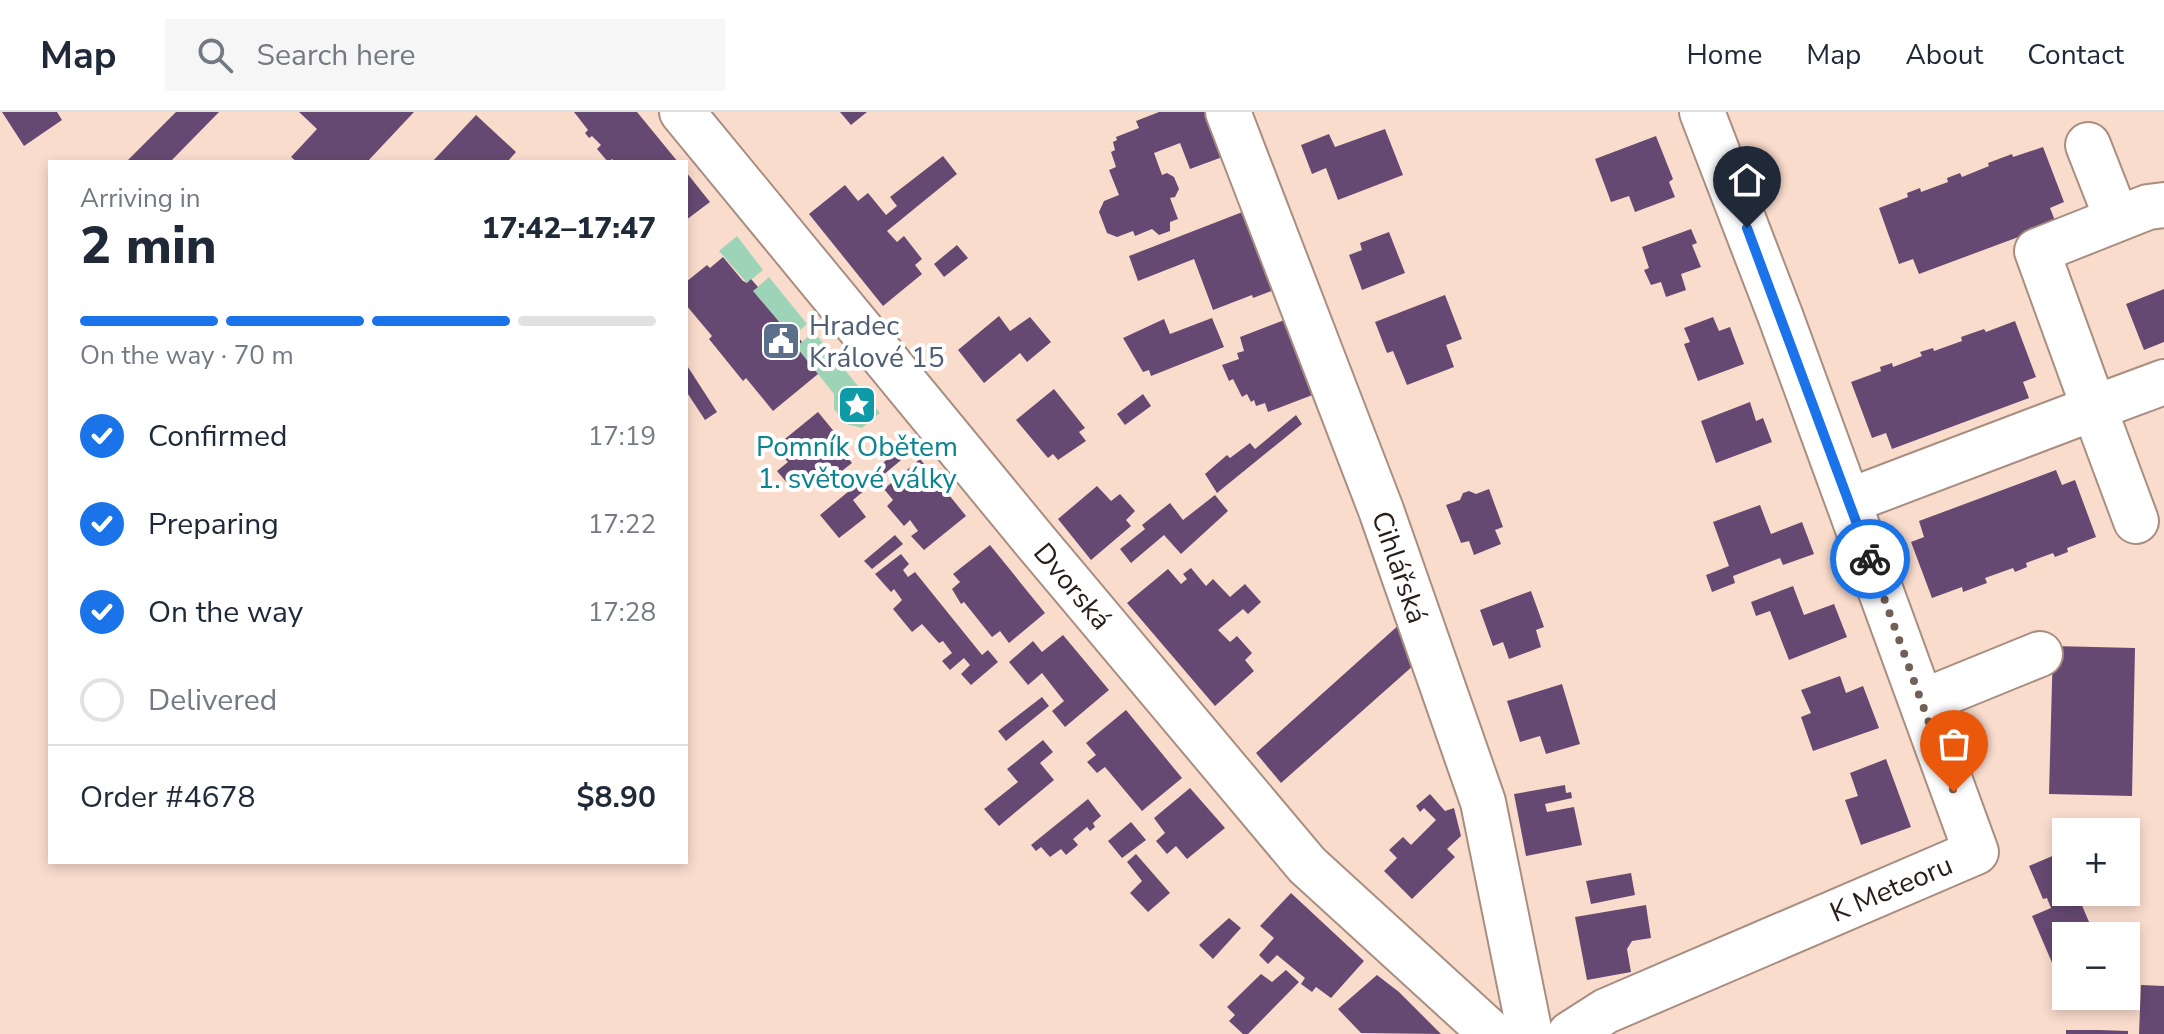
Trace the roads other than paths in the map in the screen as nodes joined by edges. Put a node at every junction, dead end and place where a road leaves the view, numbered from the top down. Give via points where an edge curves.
1 (682, 112) edge
2 (1228, 112) edge
3 (1702, 112) edge
4 (2088, 145) dead end
5 (2164, 205) edge
6 (2117, 219) junction
7 (2164, 382) edge
8 (2094, 408) junction
9 (1849, 501) junction
10 (2136, 521) dead end
11 (2040, 654) dead end
12 (1922, 702) junction
13 (1492, 1034) edge
14 (1530, 1034) edge
15 (1570, 1034) edge

1 - 13 street, Dvorská via 1307,865
2 - 14 street, Cihlářská via 1381,510 1483,802
3 - 9 street, K Meteoru
4 - 6 street
5 - 6 street
6 - 8 street via 2037,251
7 - 8 street
8 - 9 street
8 - 10 street
9 - 12 street, K Meteoru
11 - 12 street
12 - 15 street, K Meteoru via 1976,852 1606,1011

